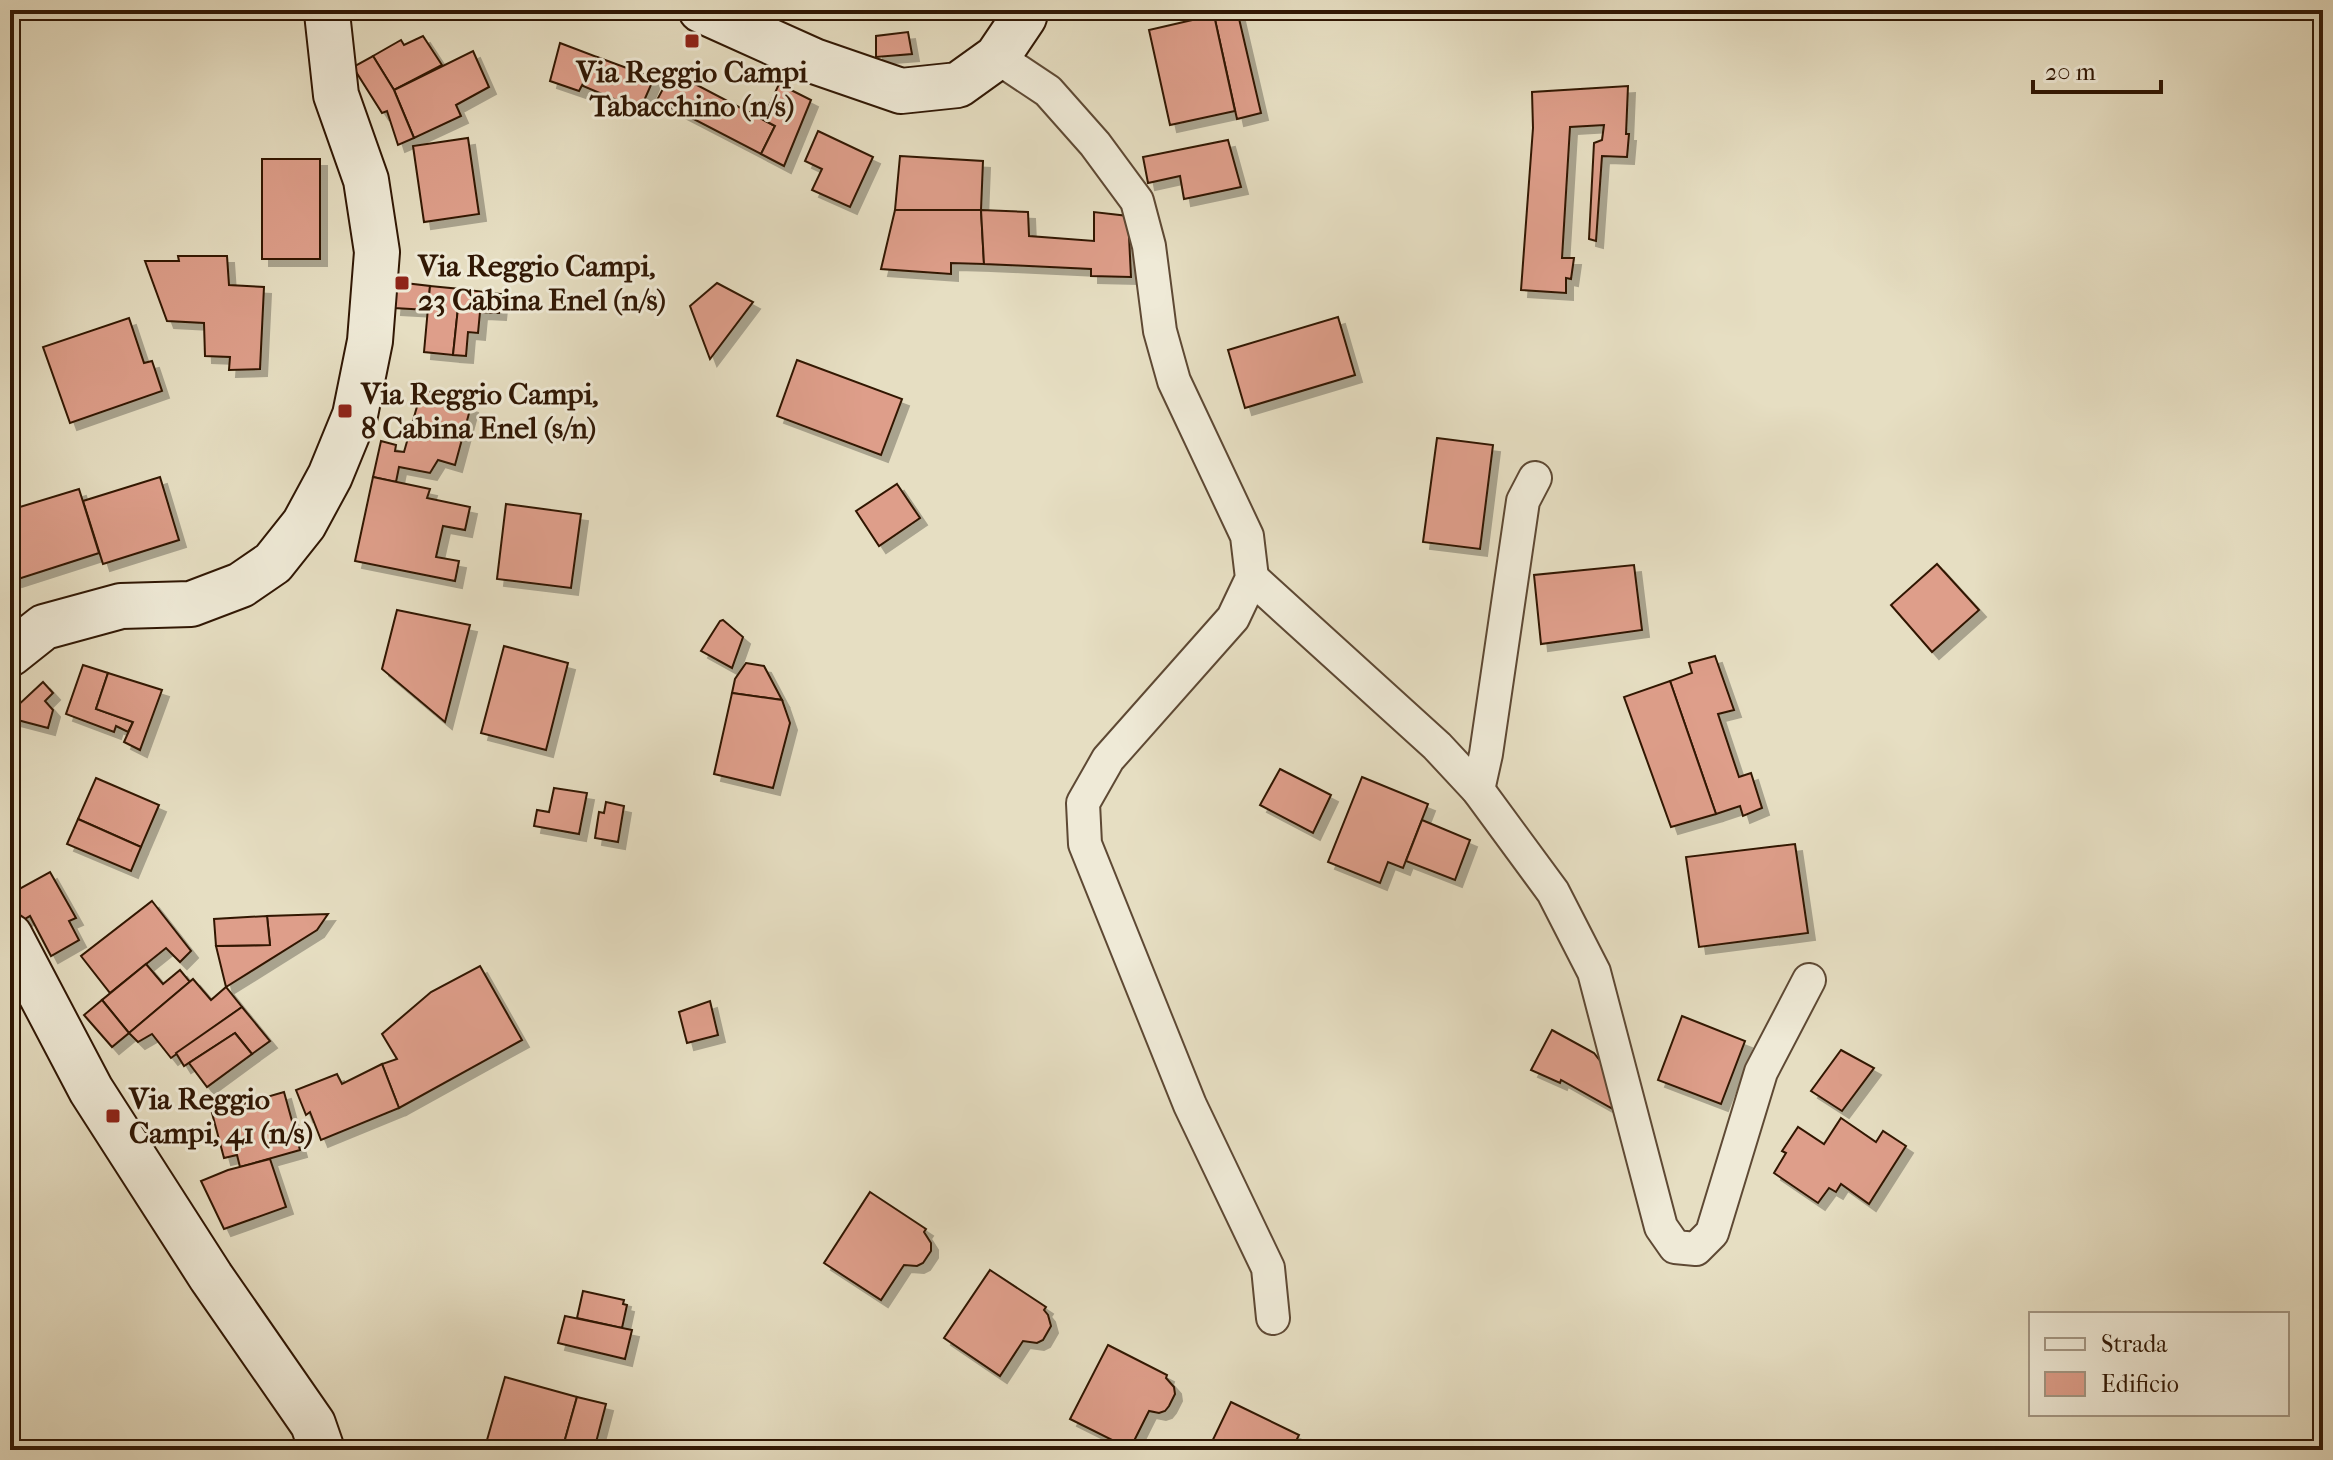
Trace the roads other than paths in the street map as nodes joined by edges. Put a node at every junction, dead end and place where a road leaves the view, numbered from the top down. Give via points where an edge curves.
1 (329, 10) edge
2 (701, 10) edge
3 (1026, 10) edge
4 (997, 57) junction
5 (1535, 478) dead end
6 (1252, 578) junction
7 (10, 654) edge
8 (1478, 790) junction
9 (10, 936) edge
10 (1809, 980) dead end
11 (1273, 1318) dead end
12 (322, 1450) edge

1 - 7 main road via 336,95 366,180 377,252 370,341 355,415 330,476 304,524 273,563 241,585 191,604 121,606 44,627
2 - 4 main road via 814,61 901,91 958,85
3 - 4 main road
4 - 6 street via 1048,91 1137,201 1174,381 1247,536
5 - 8 street via 1523,501
6 - 8 street via 1437,746
6 - 11 street via 1233,618 1108,759 1083,803 1085,844 1190,1105 1268,1268
8 - 10 street via 1553,892 1594,972 1661,1227 1675,1247 1696,1249 1712,1233 1761,1072
9 - 12 main road via 91,1090 313,1424

